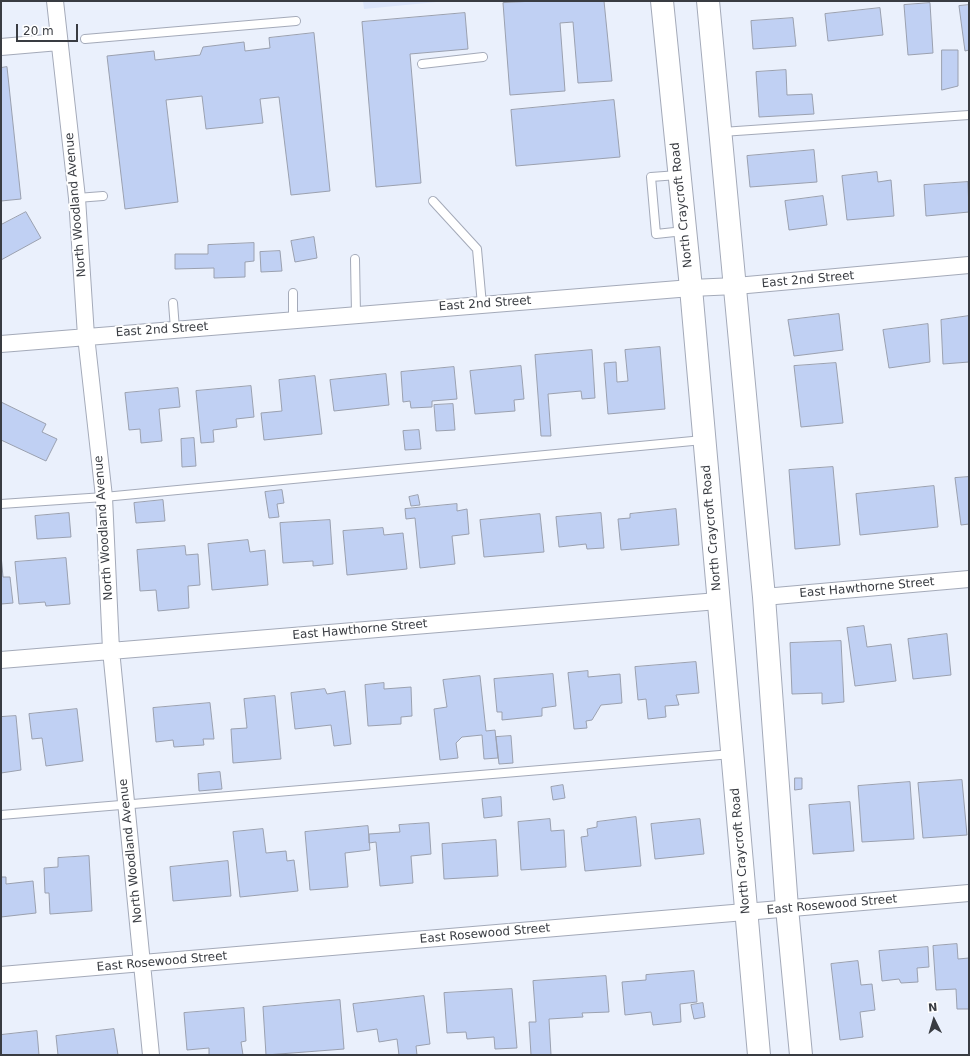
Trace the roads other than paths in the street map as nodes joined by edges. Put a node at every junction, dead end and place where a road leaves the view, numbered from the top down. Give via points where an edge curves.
1 (55, 1) edge
2 (662, 1) edge
3 (708, 1) edge
4 (296, 21) dead end
5 (85, 39) dead end
6 (59, 42) junction
7 (1, 47) edge
8 (483, 58) dead end
9 (422, 64) dead end
10 (969, 115) edge
11 (721, 132) junction
12 (679, 175) junction
13 (102, 196) dead end
14 (77, 198) junction
15 (433, 201) dead end
16 (685, 231) junction
17 (355, 259) dead end
18 (969, 265) edge
19 (736, 286) junction
20 (691, 288) junction
21 (293, 293) dead end
22 (173, 303) dead end
23 (482, 305) junction
24 (356, 314) junction
25 (293, 320) junction
26 (175, 329) junction
27 (86, 336) junction
28 (1, 344) edge
29 (704, 440) junction
30 (104, 497) junction
31 (1, 504) edge
32 (969, 580) edge
33 (764, 597) junction
34 (718, 601) junction
35 (111, 650) junction
36 (1, 660) edge
37 (732, 754) junction
38 (126, 805) junction
39 (1, 816) edge
40 (969, 893) edge
41 (787, 908) junction
42 (746, 912) junction
43 (142, 964) junction
44 (1, 975) edge
45 (151, 1055) edge
46 (758, 1055) edge
47 (801, 1055) edge

1 - 6 street, North Woodland Avenue
2 - 12 main road, North Craycroft Road
3 - 11 main road
4 - 5 lane
6 - 7 street
6 - 14 street, North Woodland Avenue
8 - 9 lane
10 - 11 lane
11 - 19 main road
12 - 16 main road, North Craycroft Road
12 - 16 lane via 651,177 656,234
13 - 14 lane
14 - 27 street, North Woodland Avenue
15 - 23 lane via 477,249
16 - 20 main road, North Craycroft Road
17 - 24 lane
18 - 19 street, East 2nd Street
19 - 20 street, East 2nd Street
19 - 33 main road
20 - 23 street, East 2nd Street
20 - 29 main road, North Craycroft Road
21 - 25 lane
22 - 26 lane
23 - 24 street, East 2nd Street
24 - 25 street, East 2nd Street
25 - 26 street, East 2nd Street
26 - 27 street, East 2nd Street
27 - 28 street, East 2nd Street
27 - 30 street, North Woodland Avenue
29 - 30 lane
29 - 34 main road, North Craycroft Road
30 - 31 lane
30 - 35 street, North Woodland Avenue
32 - 33 street, East Hawthorne Street
33 - 41 main road
34 - 35 street, East Hawthorne Street
34 - 37 main road, North Craycroft Road
35 - 36 street, East Hawthorne Street
35 - 38 street, North Woodland Avenue
37 - 38 lane
37 - 42 main road, North Craycroft Road
38 - 39 lane
38 - 43 street, North Woodland Avenue
40 - 41 street, East Rosewood Street
41 - 42 street, East Rosewood Street
41 - 47 main road
42 - 43 street, East Rosewood Street
42 - 46 main road, North Craycroft Road
43 - 44 street, East Rosewood Street
43 - 45 street, North Woodland Avenue

